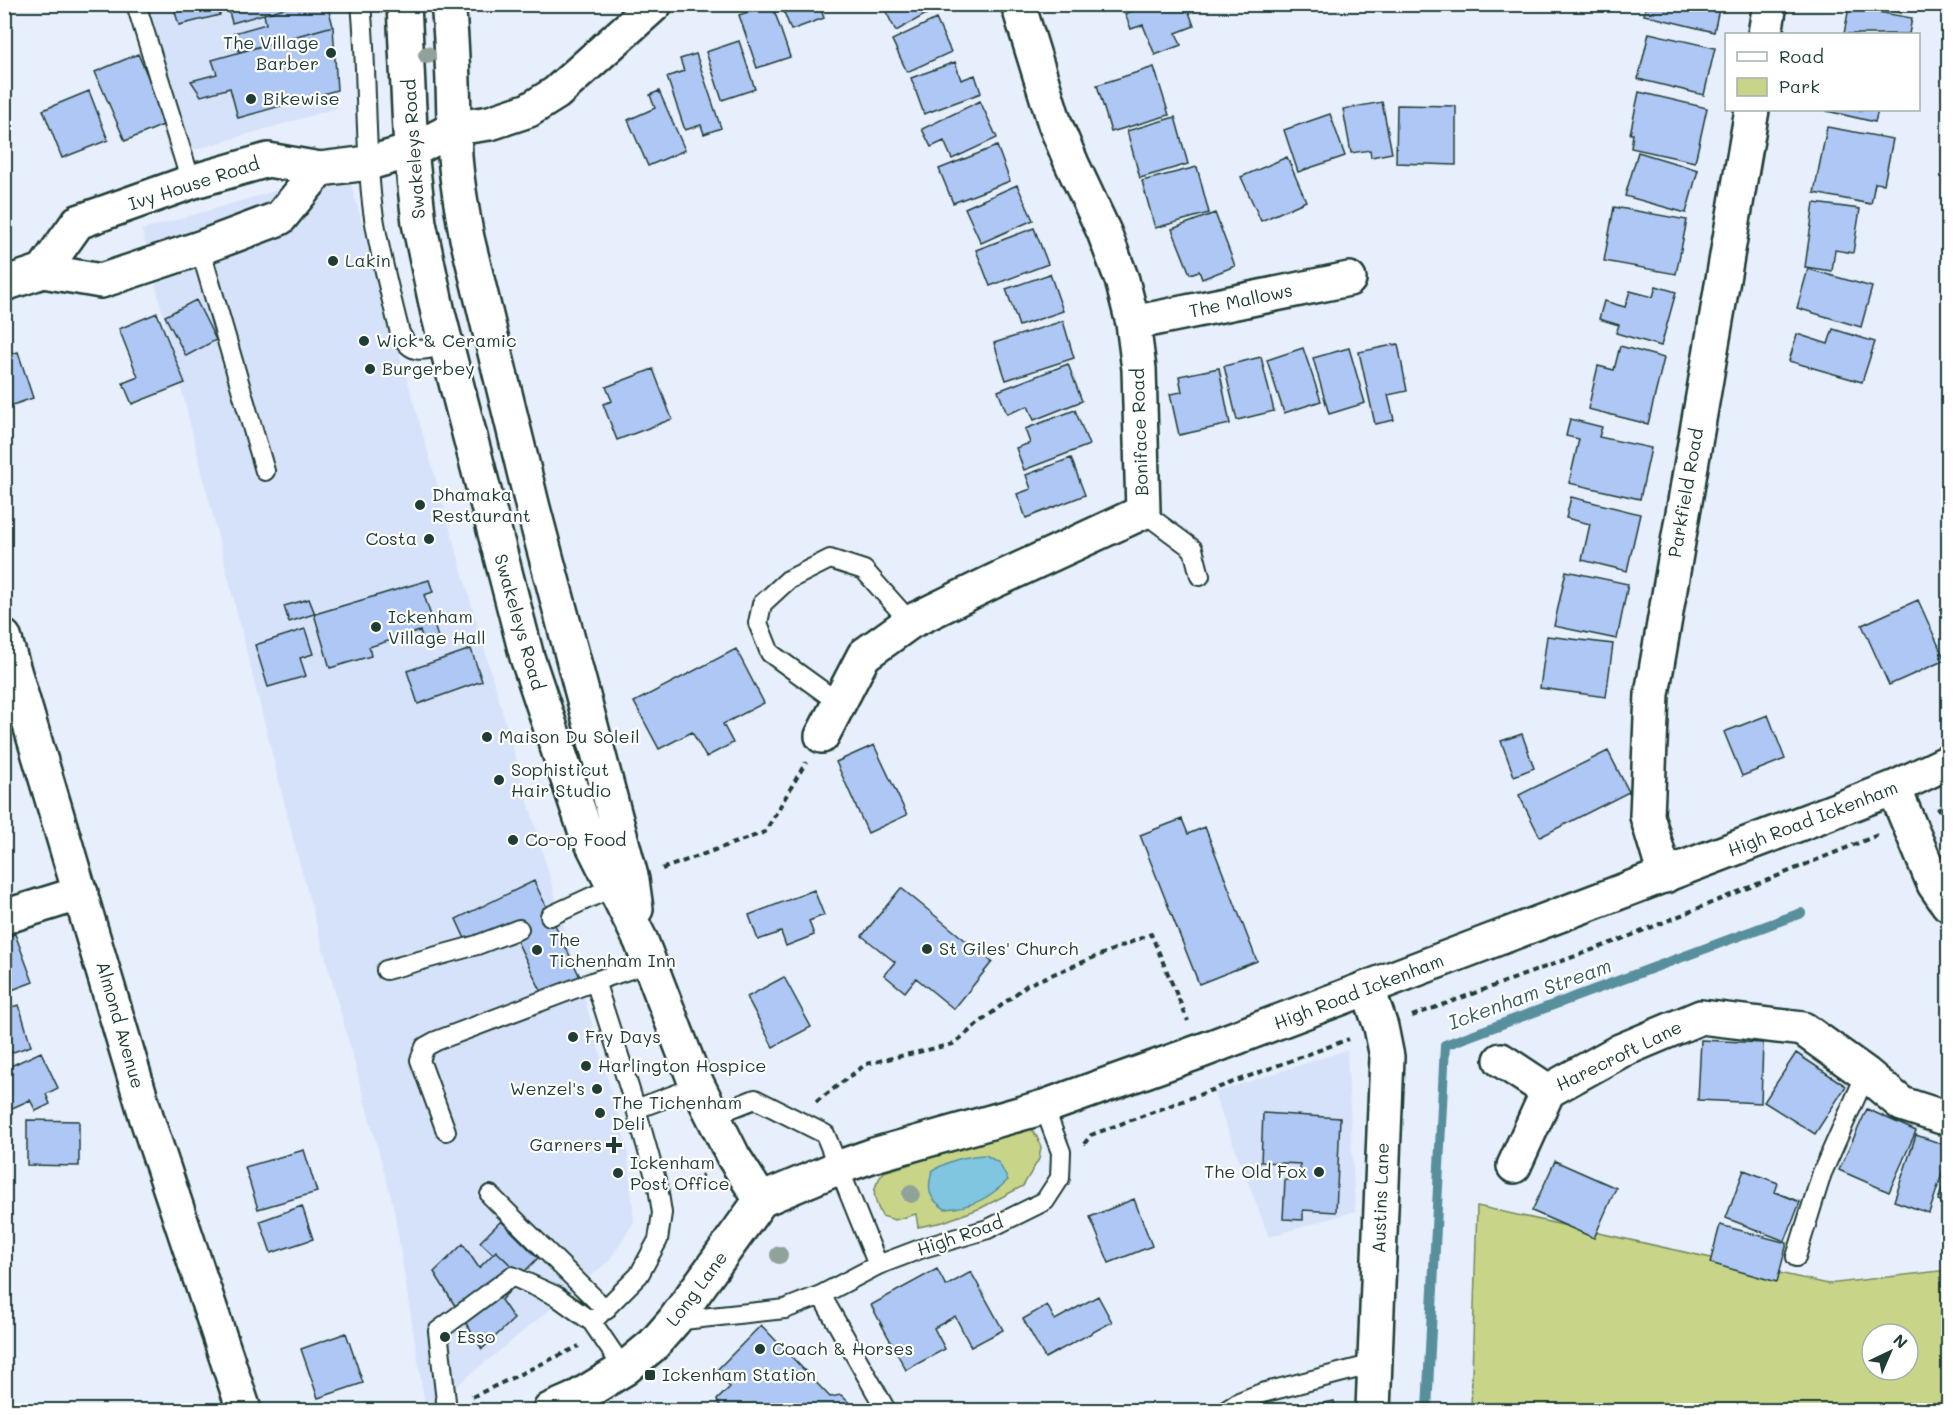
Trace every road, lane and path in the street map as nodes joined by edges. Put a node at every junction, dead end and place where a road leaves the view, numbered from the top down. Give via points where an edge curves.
1 (136, 4) edge
2 (361, 4) edge
3 (404, 4) edge
4 (448, 4) edge
5 (655, 4) edge
6 (1018, 4) edge
7 (1770, 4) edge
8 (1765, 33) edge
9 (1752, 111) edge
10 (454, 128) junction
11 (411, 151) junction
12 (369, 163) junction
13 (320, 169) junction
14 (190, 182) junction
15 (200, 248) junction
16 (43, 271) junction
17 (1349, 279) dead end
18 (4, 284) edge
19 (1133, 323) junction
20 (447, 344) junction
21 (265, 471) dead end
22 (1143, 512) junction
23 (1200, 576) dead end
24 (910, 622) junction
25 (4, 637) edge
26 (839, 704) junction
27 (822, 736) joint
28 (1948, 762) edge
29 (1894, 788) junction
30 (1948, 805) edge
31 (1938, 810) dead end
32 (1884, 833) dead end
33 (1665, 876) junction
34 (623, 883) junction
35 (81, 892) junction
36 (1948, 904) edge
37 (4, 916) edge
38 (550, 916) dead end
39 (519, 929) dead end
40 (645, 952) junction
41 (386, 970) dead end
42 (595, 981) junction
43 (1368, 988) junction
44 (1417, 1014) dead end
45 (1345, 1040) dead end
46 (1201, 1051) junction
47 (1501, 1060) dead end
48 (1866, 1074) junction
49 (698, 1086) junction
50 (1548, 1091) junction
51 (1044, 1107) junction
52 (636, 1109) junction
53 (712, 1116) junction
54 (1948, 1117) edge
55 (794, 1118) junction
56 (447, 1131) dead end
57 (1514, 1166) dead end
58 (840, 1167) junction
59 (1060, 1178) junction
60 (490, 1196) dead end
61 (761, 1200) junction
62 (1796, 1257) dead end
63 (878, 1265) junction
64 (821, 1295) junction
65 (599, 1316) junction
66 (674, 1321) junction
67 (583, 1344) dead end
68 (1374, 1364) junction
69 (624, 1369) junction
70 (567, 1407) edge
71 (244, 1410) edge
72 (447, 1410) edge
73 (886, 1410) edge
74 (1227, 1410) edge
75 (1373, 1410) edge

1 - 14 lane
2 - 12 lane
3 - 11 street, Swakeleys Road
4 - 10 street, Swakeleys Road
5 - 10 street, Ivy House Road via 542,103 510,118
6 - 19 street, Boniface Road via 1056,124 1104,232
7 - 8 street
9 - 33 street, Parkfield Road via 1652,694 1647,816
10 - 11 street, Ivy House Road
10 - 34 street, Swakeleys Road via 460,197 476,279
11 - 12 street, Ivy House Road
11 - 20 street, Swakeleys Road via 427,266
12 - 13 street, Ivy House Road
12 - 20 lane via 376,232 400,333 407,345 418,351
13 - 14 street, Ivy House Road via 268,160
13 - 15 street via 280,218
14 - 16 street, Ivy House Road via 78,222
15 - 16 street via 101,281
15 - 21 lane
16 - 18 street
17 - 19 street, The Mallows
19 - 22 street, Boniface Road via 1139,369
20 - 34 street, Swakeleys Road via 527,657 584,827
22 - 23 lane via 1193,549
22 - 24 street, Boniface Road
24 - 26 street, Boniface Road via 864,655
24 - 26 lane via 864,570 830,559 788,580 762,603 758,623 770,653
25 - 35 street, Almond Avenue
26 - 27 street, Boniface Road
27 - 34 path via 765,832
28 - 29 street, High Road Ickenham
29 - 33 street, High Road Ickenham
29 - 36 street via 1934,885
30 - 31 path
32 - 44 path via 1630,936
33 - 43 street, High Road Ickenham
34 - 38 lane
34 - 40 street, Swakeleys Road
35 - 37 street
35 - 71 street, Almond Avenue via 147,1119
39 - 41 lane
40 - 42 lane
40 - 49 street, Swakeleys Road
42 - 52 lane
42 - 56 lane via 425,1047 420,1059
43 - 46 street, High Road Ickenham
43 - 68 street, Austins Lane via 1387,1056
45 - 59 path via 1091,1135
46 - 51 street, High Road Ickenham
46 - 55 path via 1151,934 1028,985 953,1044 867,1064
47 - 50 street, Harecroft Lane
48 - 50 street, Harecroft Lane via 1803,1029 1701,1017 1620,1051
48 - 54 street, Harecroft Lane via 1902,1104
48 - 62 lane via 1822,1173
49 - 52 lane
49 - 53 street, Swakeleys Road
50 - 57 street, Harecroft Lane
51 - 58 street, High Road Ickenham
51 - 59 lane via 1061,1152
52 - 65 lane via 658,1187 662,1213 658,1240 639,1275
53 - 55 lane via 755,1099
53 - 61 street, Swakeleys Road
55 - 58 lane via 825,1134
58 - 61 street, High Road Ickenham
58 - 63 lane
59 - 63 lane, High Road via 1045,1201 988,1229
60 - 65 lane
61 - 66 street, Long Lane
63 - 64 lane, High Road
64 - 66 lane, High Road via 785,1309
64 - 73 lane
65 - 69 lane
65 - 72 lane via 512,1276 438,1331
66 - 69 street, Long Lane
67 - 72 path
68 - 74 lane via 1262,1393
68 - 75 street, Austins Lane
69 - 70 street, Long Lane

